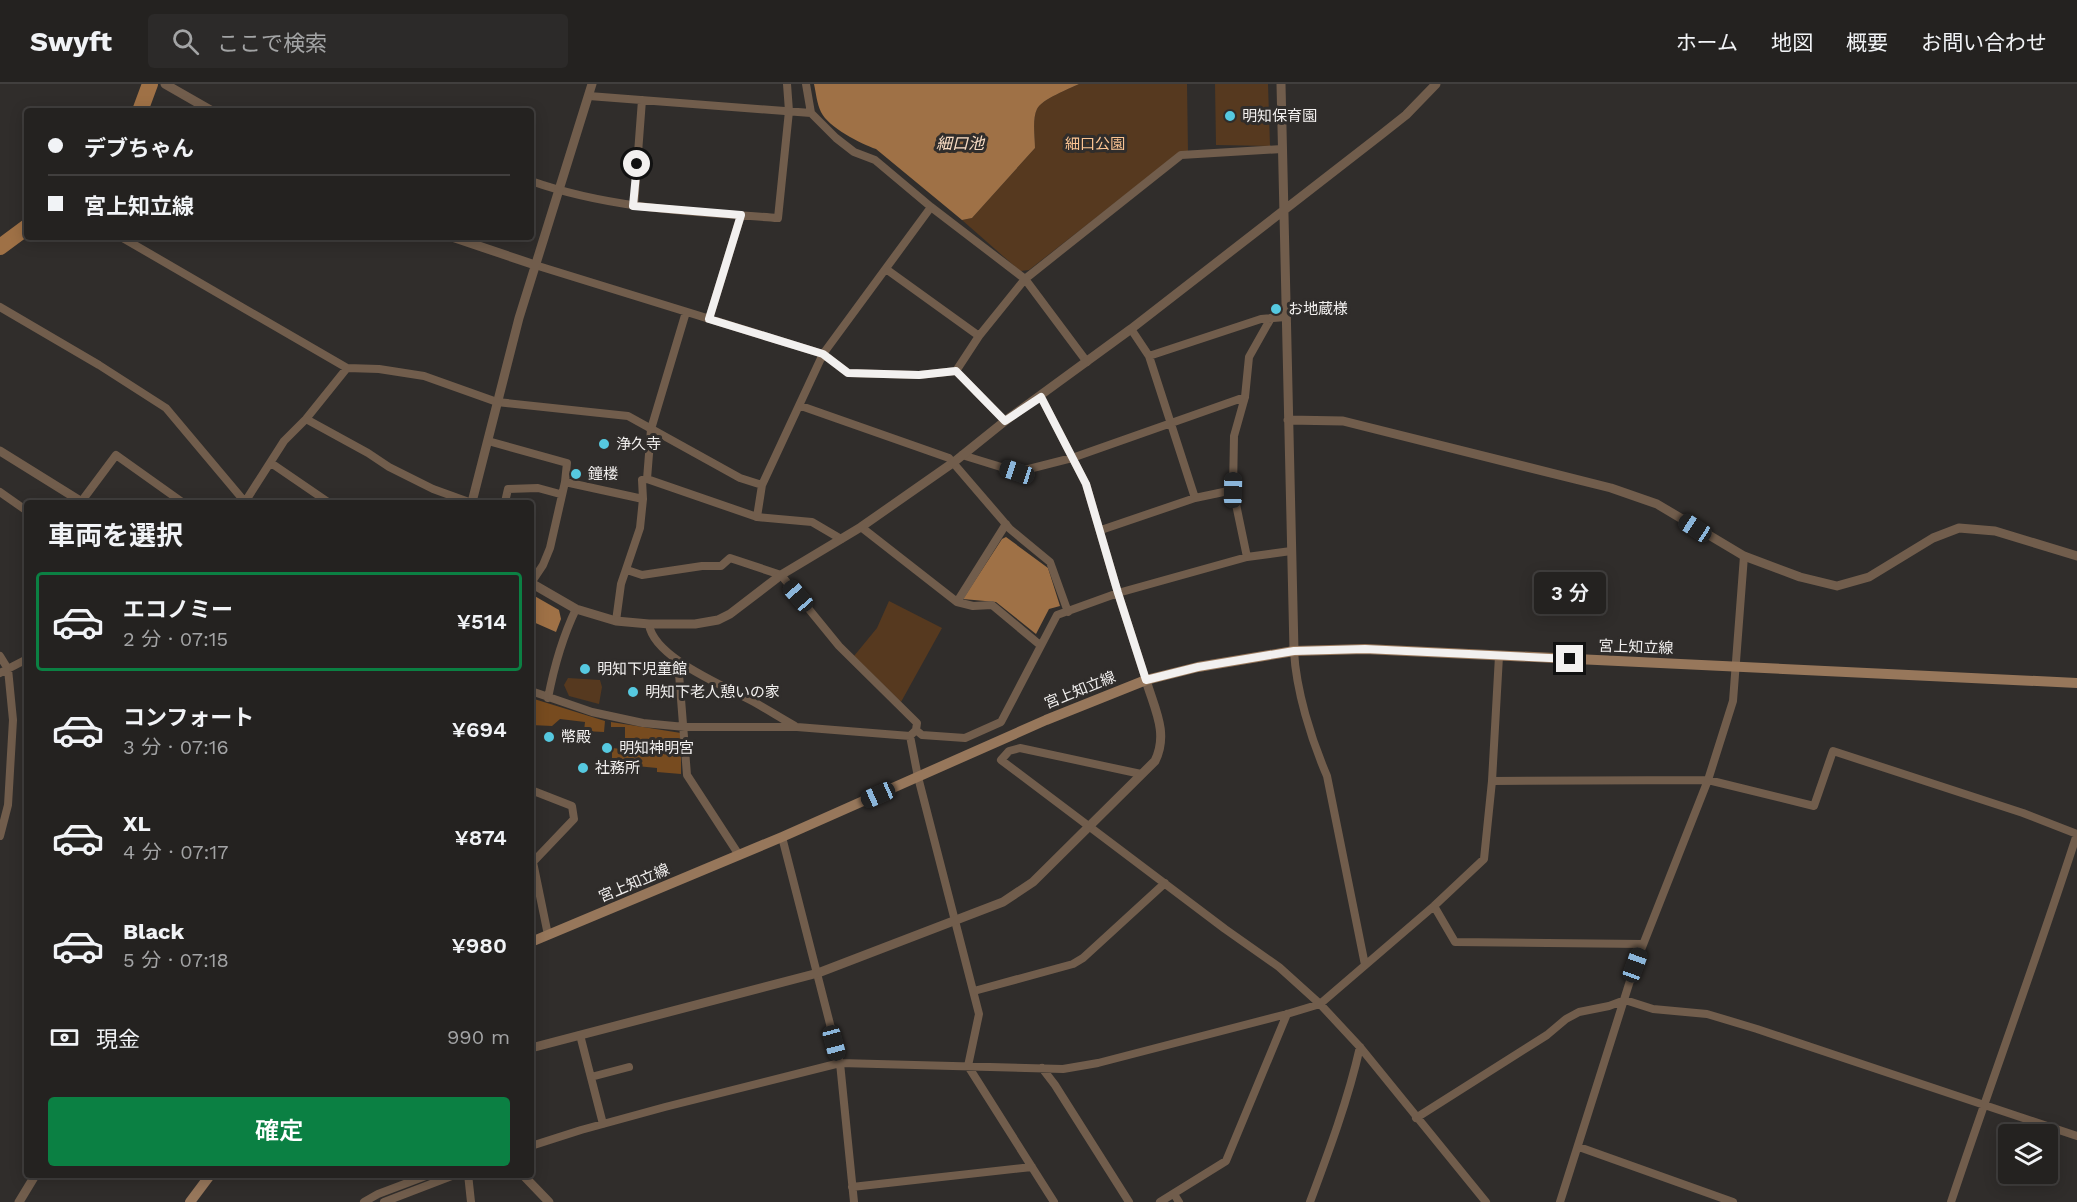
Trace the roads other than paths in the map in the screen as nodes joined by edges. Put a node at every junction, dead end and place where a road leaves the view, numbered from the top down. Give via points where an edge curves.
1 (165, 84) edge
2 (592, 84) edge
3 (787, 84) edge
4 (806, 84) edge
5 (1281, 84) edge
6 (1437, 84) edge
7 (589, 96) junction
8 (642, 100) junction
9 (207, 108) edge
10 (789, 111) junction
11 (811, 113) junction
12 (1282, 149) junction
13 (534, 182) edge
14 (558, 190) junction
15 (633, 206) junction
16 (931, 207) junction
17 (1284, 210) junction
18 (741, 215) junction
19 (126, 240) edge
20 (461, 240) edge
21 (535, 265) junction
22 (886, 269) junction
23 (1025, 279) junction
24 (0, 307) edge
25 (686, 312) junction
26 (1286, 317) junction
27 (1271, 318) junction
28 (709, 319) junction
29 (1131, 329) junction
30 (979, 336) junction
31 (823, 354) junction
32 (1149, 356) junction
33 (1087, 362) junction
34 (347, 368) junction
35 (956, 371) junction
36 (1041, 397) junction
37 (1245, 397) junction
38 (497, 402) junction
39 (801, 406) junction
40 (306, 419) junction
41 (1288, 420) junction
42 (1005, 421) junction
43 (1171, 422) junction
44 (651, 429) junction
45 (488, 441) junction
46 (0, 451) edge
47 (962, 455) junction
48 (1072, 458) junction
49 (954, 462) junction
50 (271, 463) junction
51 (647, 479) junction
52 (565, 482) junction
53 (762, 485) junction
54 (1233, 490) junction
55 (0, 492) edge
56 (560, 494) junction
57 (1195, 498) junction
58 (643, 499) junction
59 (79, 500) edge
60 (83, 500) edge
61 (179, 500) edge
62 (243, 500) edge
63 (246, 500) edge
64 (324, 500) edge
65 (465, 500) edge
66 (472, 500) edge
67 (505, 500) edge
68 (24, 510) edge
69 (757, 517) junction
70 (1006, 524) junction
71 (861, 527) junction
72 (1101, 530) junction
73 (841, 539) junction
74 (1291, 551) junction
75 (1744, 556) junction
76 (2077, 556) edge
77 (1247, 557) junction
78 (627, 570) junction
79 (781, 575) junction
80 (534, 578) edge
81 (534, 585) edge
82 (1118, 593) junction
83 (957, 602) junction
84 (576, 609) junction
85 (1068, 612) junction
86 (616, 621) junction
87 (649, 624) junction
88 (1040, 645) junction
89 (1294, 651) junction
90 (0, 656) edge
91 (1498, 656) junction
92 (24, 661) edge
93 (678, 661) junction
94 (1736, 666) junction
95 (8, 669) junction
96 (0, 673) edge
97 (1146, 680) junction
98 (2077, 683) edge
99 (534, 692) edge
100 (548, 698) junction
101 (685, 727) junction
102 (797, 727) junction
103 (913, 733) junction
104 (1141, 774) junction
105 (918, 777) junction
106 (1708, 780) junction
107 (1492, 781) junction
108 (534, 791) edge
109 (1090, 827) junction
110 (2077, 834) edge
111 (0, 836) edge
112 (782, 837) junction
113 (739, 855) junction
114 (534, 859) edge
115 (534, 870) edge
116 (1165, 883) junction
117 (1434, 906) junction
118 (955, 921) junction
119 (548, 934) junction
120 (534, 941) edge
121 (1643, 944) junction
122 (1365, 965) junction
123 (818, 973) junction
124 (974, 991) junction
125 (1625, 1000) junction
126 (1320, 1004) junction
127 (1287, 1014) junction
128 (580, 1035) junction
129 (534, 1047) edge
130 (1360, 1047) junction
131 (840, 1064) junction
132 (968, 1066) junction
133 (629, 1067) dead end
134 (1042, 1068) junction
135 (591, 1077) junction
136 (1983, 1104) junction
137 (1416, 1118) junction
138 (603, 1124) junction
139 (2077, 1136) edge
140 (534, 1145) edge
141 (1579, 1147) junction
142 (1032, 1167) junction
143 (34, 1178) edge
144 (208, 1178) edge
145 (420, 1178) edge
146 (447, 1178) edge
147 (468, 1178) edge
148 (526, 1178) edge
149 (852, 1187) junction
150 (1174, 1194) junction
151 (19, 1202) edge
152 (190, 1202) edge
153 (364, 1202) edge
154 (384, 1202) edge
155 (471, 1202) edge
156 (549, 1202) edge
157 (854, 1202) edge
158 (1054, 1202) edge
159 (1129, 1202) edge
160 (1160, 1202) edge
161 (1179, 1202) edge
162 (1310, 1202) edge
163 (1486, 1202) edge
164 (1560, 1202) edge
165 (1733, 1202) edge
166 (1951, 1202) edge

1 - 9 street
2 - 7 street
3 - 10 street
4 - 11 street
5 - 12 street
6 - 17 street via 1406,115
7 - 8 street
7 - 14 street
8 - 10 street
8 - 15 street
10 - 11 street
10 - 18 street via 778,218
11 - 16 street via 836,138 854,152 875,160
12 - 17 street
12 - 23 street via 1181,155
13 - 14 street
14 - 15 street
14 - 21 street
15 - 18 street
16 - 22 street
16 - 23 street
17 - 26 street
17 - 29 street
18 - 28 street
19 - 34 street
20 - 21 street
21 - 25 street
21 - 38 street
22 - 30 street
22 - 31 street
23 - 30 street
23 - 33 street
24 - 62 street via 165,408
25 - 28 street
25 - 44 street
26 - 27 street
26 - 41 street
27 - 32 street
27 - 37 street via 1249,357
28 - 31 street
29 - 32 street
29 - 33 street
30 - 35 street
31 - 35 street via 848,373 919,375
31 - 39 street
32 - 43 street
33 - 36 street
34 - 38 street via 424,376
34 - 40 street
35 - 42 street
36 - 42 street
36 - 48 street
37 - 43 street
37 - 54 street via 1234,436
38 - 44 street via 628,416
38 - 45 street
39 - 49 street
39 - 53 street
40 - 50 street via 284,441
40 - 65 street via 389,467
41 - 74 street
41 - 75 street via 1343,421 1611,488 1657,504
42 - 47 street
43 - 48 street
43 - 57 street
44 - 51 street
44 - 53 street via 740,478
45 - 52 street via 567,463
45 - 66 street
46 - 59 street
47 - 48 street via 1017,472
47 - 49 street
48 - 72 street via 1086,484
49 - 70 street
49 - 71 street
50 - 63 street
50 - 64 street
51 - 58 street via 642,480
51 - 69 street
52 - 56 street
52 - 58 street
53 - 69 street
54 - 57 street
54 - 77 street
55 - 68 street
56 - 67 street via 538,488 508,489
56 - 80 street via 549,548
57 - 72 street
58 - 78 street via 640,528
60 - 61 street via 116,455
69 - 73 street via 812,522
70 - 83 street
70 - 85 street via 1050,562
71 - 73 street
71 - 83 street
72 - 82 street
73 - 79 street
74 - 77 street
74 - 89 street
75 - 76 street via 1837,586 1869,577 1933,538 1959,528 1995,531
75 - 94 street
77 - 82 street
78 - 79 street via 642,574 721,566 730,558
78 - 86 street
79 - 87 street via 718,620
79 - 103 street via 839,646 917,723
81 - 84 street
82 - 85 street
82 - 97 street
83 - 88 street via 992,605
84 - 86 street
84 - 100 street via 556,659
85 - 88 street via 1057,615
86 - 87 street
87 - 93 street via 654,638
88 - 103 street via 1001,722 965,738
89 - 91 main road, 宮上知立線 via 1365,649
89 - 97 main road, 宮上知立線
89 - 122 street via 1317,753 1327,776
90 - 95 street
91 - 94 main road, 宮上知立線
91 - 107 street
92 - 95 street
93 - 101 street
93 - 102 street
94 - 98 main road, 宮上知立線
94 - 106 street via 1733,702
95 - 96 street
95 - 111 street via 13,720 8,805
97 - 104 street via 1162,744 1155,761
97 - 105 main road, 宮上知立線
99 - 100 street
100 - 101 street via 643,723
101 - 102 street
101 - 113 street via 687,776
102 - 103 street
103 - 105 street
104 - 109 street
104 - 109 street via 1020,748 1009,751 1001,760
105 - 112 main road, 宮上知立線
105 - 118 street
106 - 107 street
106 - 110 street via 1814,806 1833,751
106 - 121 street
107 - 117 street via 1484,859
108 - 114 street via 572,806 574,819
109 - 116 street
109 - 118 street via 1033,882 1003,902
110 - 136 street via 2050,921
112 - 113 main road, 宮上知立線
112 - 123 street
113 - 119 main road, 宮上知立線
115 - 119 street
116 - 124 street via 1073,964
116 - 126 street via 1262,954
117 - 121 street via 1455,942
117 - 122 street
118 - 123 street
118 - 124 street
119 - 120 main road, 宮上知立線
121 - 125 street
122 - 126 street
123 - 128 street
123 - 131 street
124 - 132 street via 979,1014
125 - 136 street via 1653,1009 1707,1014 1732,1021
125 - 137 street via 1566,1019
125 - 141 street
126 - 127 street
126 - 130 street
127 - 134 street via 1098,1063
127 - 150 street via 1226,1161
128 - 129 street
128 - 135 street
130 - 137 street
130 - 162 street via 1336,1132
131 - 132 street
131 - 138 street
131 - 149 street
132 - 134 street
132 - 142 street
133 - 135 street
134 - 159 street
135 - 138 street
136 - 139 street
136 - 166 street
137 - 163 street
138 - 140 street
141 - 164 street
141 - 165 street
142 - 149 street
142 - 158 street
143 - 151 street
144 - 152 main road
145 - 153 street
146 - 154 street
147 - 155 street
148 - 156 street
149 - 157 street
150 - 160 street
150 - 161 street

